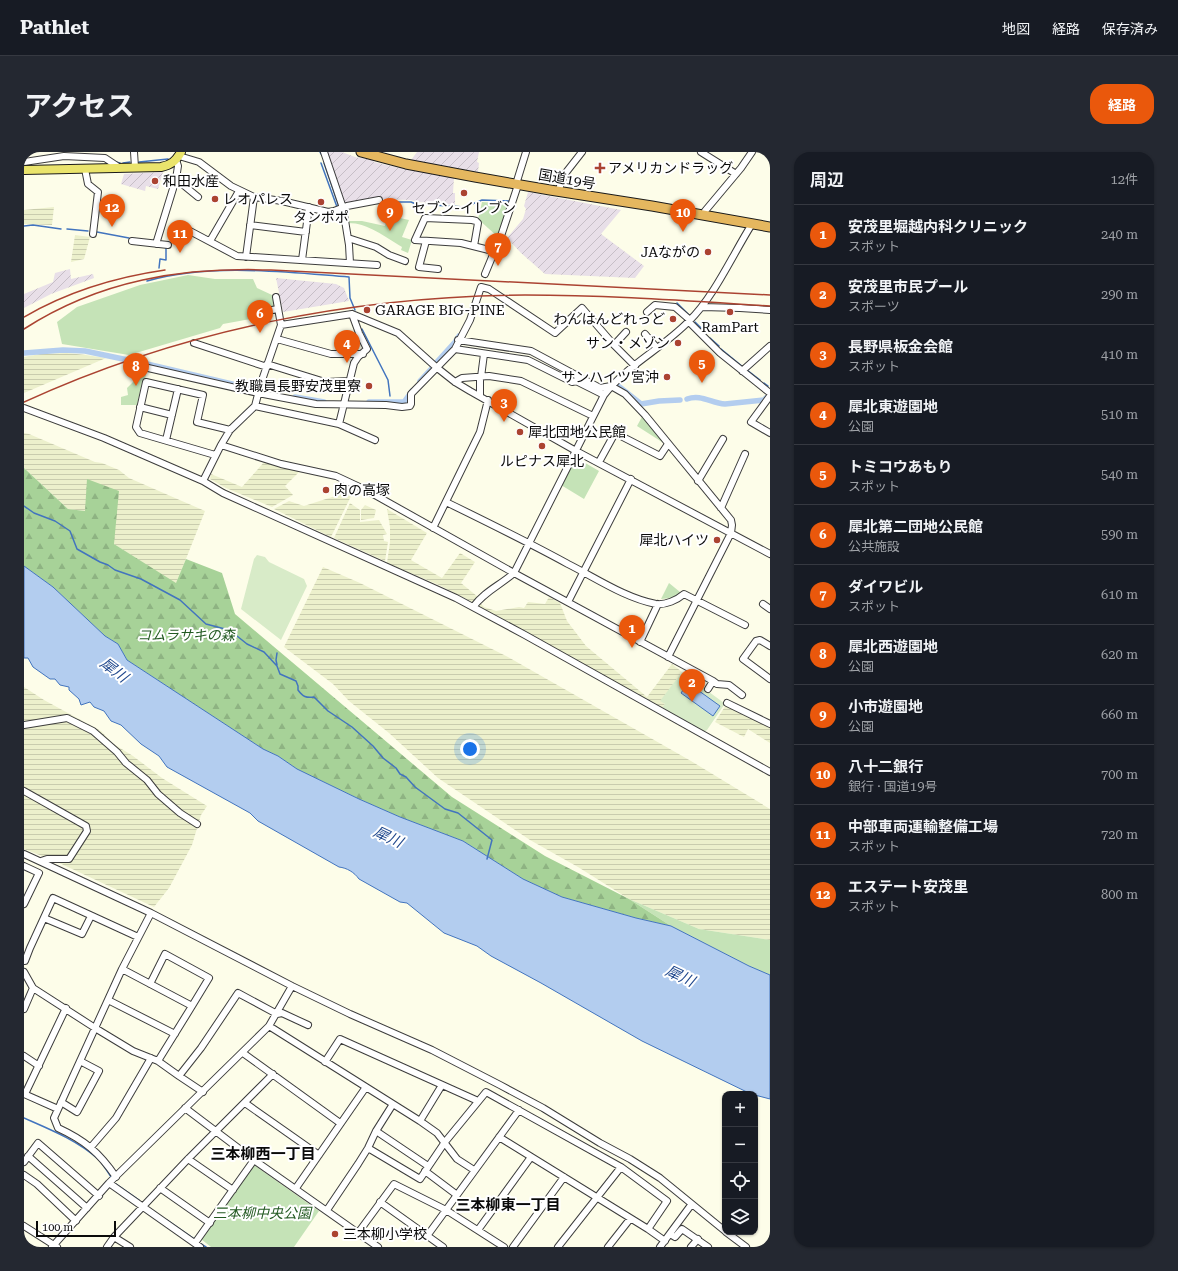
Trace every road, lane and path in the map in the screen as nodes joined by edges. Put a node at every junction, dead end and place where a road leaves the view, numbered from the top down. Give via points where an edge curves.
1 (134, 152) edge
2 (324, 152) edge
3 (361, 152) edge
4 (526, 152) edge
5 (582, 152) edge
6 (701, 152) edge
7 (752, 152) edge
8 (64, 154) edge
9 (48, 155) edge
10 (105, 155) edge
11 (179, 156) edge
12 (24, 162) edge
13 (120, 168) junction
14 (135, 168) junction
15 (84, 169) junction
16 (24, 170) edge
17 (736, 174) junction
18 (176, 178) junction
19 (517, 184) junction
20 (239, 191) junction
21 (558, 192) junction
22 (198, 197) dead end
23 (254, 197) junction
24 (379, 200) dead end
25 (309, 207) junction
26 (341, 209) junction
27 (704, 215) junction
28 (752, 224) junction
29 (250, 225) junction
30 (770, 227) edge
31 (188, 230) dead end
32 (306, 232) junction
33 (93, 234) dead end
34 (348, 238) junction
35 (132, 240) dead end
36 (210, 241) junction
37 (426, 241) junction
38 (156, 244) junction
39 (168, 245) dead end
40 (474, 246) junction
41 (493, 251) junction
42 (246, 257) junction
43 (302, 260) junction
44 (405, 261) dead end
45 (350, 263) junction
46 (377, 265) dead end
47 (438, 269) dead end
48 (485, 274) dead end
49 (276, 297) dead end
50 (702, 307) junction
51 (278, 309) junction
52 (770, 310) edge
53 (260, 312) dead end
54 (647, 312) dead end
55 (352, 314) junction
56 (690, 321) junction
57 (281, 325) junction
58 (626, 332) dead end
59 (645, 334) dead end
60 (277, 339) junction
61 (458, 340) junction
62 (194, 342) dead end
63 (614, 345) junction
64 (770, 346) edge
65 (657, 348) junction
66 (455, 349) junction
67 (363, 354) junction
68 (484, 354) junction
69 (135, 365) dead end
70 (267, 366) junction
71 (635, 366) junction
72 (436, 367) junction
73 (742, 371) junction
74 (480, 377) junction
75 (350, 381) junction
76 (456, 382) junction
77 (611, 386) junction
78 (178, 389) junction
79 (258, 393) junction
80 (770, 393) edge
81 (604, 395) junction
82 (480, 396) junction
83 (770, 396) edge
84 (488, 400) junction
85 (344, 405) junction
86 (255, 406) junction
87 (140, 407) junction
88 (24, 408) edge
89 (172, 415) junction
90 (593, 416) junction
91 (339, 424) junction
92 (230, 430) junction
93 (770, 433) edge
94 (723, 439) dead end
95 (166, 440) junction
96 (375, 440) dead end
97 (668, 444) junction
98 (221, 445) junction
99 (576, 451) junction
100 (745, 454) dead end
101 (215, 455) junction
102 (599, 462) junction
103 (631, 479) junction
104 (203, 481) junction
105 (698, 481) junction
106 (446, 502) junction
107 (721, 508) junction
108 (433, 528) junction
109 (731, 533) junction
110 (529, 543) junction
111 (770, 554) edge
112 (583, 571) junction
113 (514, 573) junction
114 (697, 601) junction
115 (568, 602) junction
116 (658, 604) junction
117 (763, 604) dead end
118 (473, 607) junction
119 (770, 608) edge
120 (745, 625) dead end
121 (640, 642) junction
122 (770, 646) edge
123 (668, 657) junction
124 (770, 679) edge
125 (713, 681) junction
126 (708, 689) dead end
127 (742, 695) dead end
128 (727, 703) dead end
129 (770, 724) edge
130 (24, 725) edge
131 (770, 772) edge
132 (24, 791) edge
133 (197, 824) dead end
134 (24, 854) edge
135 (41, 861) junction
136 (24, 866) edge
137 (24, 904) edge
138 (151, 913) junction
139 (91, 916) junction
140 (44, 918) junction
141 (138, 937) junction
142 (24, 961) edge
143 (122, 969) junction
144 (24, 972) edge
145 (150, 984) junction
146 (292, 986) junction
147 (33, 988) junction
148 (108, 1000) junction
149 (192, 1006) junction
150 (66, 1008) junction
151 (24, 1009) edge
152 (277, 1014) junction
153 (308, 1025) dead end
154 (269, 1026) junction
155 (95, 1028) junction
156 (175, 1034) junction
157 (243, 1053) junction
158 (24, 1056) edge
159 (151, 1058) junction
160 (80, 1061) junction
161 (158, 1062) junction
162 (325, 1062) junction
163 (39, 1066) junction
164 (273, 1074) junction
165 (179, 1076) junction
166 (442, 1085) junction
167 (366, 1087) junction
168 (203, 1092) junction
169 (25, 1094) edge
170 (478, 1101) junction
171 (61, 1102) junction
172 (245, 1103) junction
173 (393, 1104) junction
174 (185, 1108) junction
175 (58, 1109) junction
176 (519, 1110) junction
177 (420, 1121) junction
178 (340, 1123) junction
179 (216, 1130) junction
180 (376, 1131) junction
181 (499, 1137) junction
182 (445, 1142) junction
183 (91, 1148) junction
184 (368, 1148) junction
185 (319, 1155) junction
186 (28, 1156) junction
187 (531, 1157) junction
188 (188, 1159) junction
189 (254, 1160) junction
190 (24, 1162) edge
191 (621, 1167) junction
192 (427, 1169) junction
193 (474, 1170) junction
194 (24, 1175) edge
195 (116, 1176) junction
196 (564, 1177) junction
197 (110, 1183) junction
198 (160, 1188) junction
199 (296, 1188) junction
200 (233, 1190) junction
201 (457, 1195) junction
202 (99, 1196) junction
203 (597, 1197) junction
204 (380, 1202) junction
205 (691, 1205) junction
206 (142, 1207) junction
207 (87, 1208) junction
208 (327, 1210) junction
209 (446, 1210) junction
210 (630, 1219) junction
211 (76, 1221) junction
212 (210, 1222) junction
213 (24, 1226) edge
214 (648, 1229) junction
215 (722, 1229) edge
216 (478, 1230) junction
217 (358, 1233) junction
218 (670, 1234) junction
219 (730, 1235) edge
220 (427, 1236) junction
221 (114, 1237) junction
222 (698, 1239) junction
223 (665, 1241) junction
224 (198, 1245) edge
225 (54, 1246) edge
226 (107, 1247) edge
227 (130, 1247) edge
228 (378, 1247) edge
229 (443, 1247) edge
230 (504, 1247) edge
231 (513, 1247) edge
232 (558, 1247) edge
233 (608, 1247) edge
234 (660, 1247) edge
235 (691, 1247) edge
236 (708, 1247) edge
237 (746, 1247) edge

1 - 14 street
2 - 26 street
3 - 19 highway, 国道19号 via 406,164
4 - 19 street
5 - 21 street via 564,175
6 - 17 street
7 - 17 street
8 - 9 street
8 - 10 street
9 - 12 street
10 - 13 street
11 - 14 main road via 161,167
11 - 18 street
11 - 20 street via 199,162
13 - 14 main road
13 - 15 main road
15 - 16 main road
15 - 33 street via 88,184 98,192
17 - 27 street via 704,211
18 - 22 street
18 - 38 street
19 - 21 highway, 国道19号
19 - 41 street via 502,233
20 - 23 street
20 - 36 street
21 - 27 highway, 国道19号
23 - 25 street
23 - 29 street
24 - 26 street
25 - 26 street via 328,212
25 - 32 street
26 - 34 street
27 - 28 highway, 国道19号
28 - 30 highway, 国道19号
28 - 50 street
29 - 32 street
29 - 42 street
31 - 36 street
32 - 43 street
34 - 44 street via 376,247
34 - 45 street
35 - 38 street
36 - 42 street via 237,256
37 - 40 street
37 - 40 street via 415,240 425,218 472,220 478,223
37 - 47 street via 419,267
38 - 39 street
40 - 41 street
41 - 48 street
42 - 43 street
43 - 45 street
45 - 46 street
49 - 51 street
50 - 52 street
50 - 56 street
51 - 53 street
51 - 57 street
54 - 56 street via 654,305 675,307
55 - 57 street
55 - 67 street via 367,349
55 - 72 street via 398,333
56 - 65 street
56 - 73 street via 720,353
57 - 60 street
58 - 63 street
59 - 65 street
60 - 67 street via 331,354
60 - 70 street
61 - 63 street via 470,320 481,287 489,289 555,333 582,308
61 - 66 street
61 - 77 street via 531,351 600,388
62 - 70 street
63 - 71 street
64 - 73 street
65 - 71 street
66 - 68 street
66 - 72 street
67 - 75 street via 354,363
68 - 74 street
68 - 81 street via 528,360
69 - 79 street
70 - 75 street via 325,382
70 - 79 street
71 - 77 street
72 - 76 street
72 - 85 street via 411,394 410,406
73 - 80 street
74 - 76 street via 462,378
74 - 82 street
74 - 90 street via 521,381
75 - 85 street
76 - 82 street
77 - 81 street
77 - 97 street via 625,394
78 - 87 street via 146,382
78 - 89 street
78 - 92 street via 203,396 197,422
79 - 85 street via 316,404
79 - 86 street
81 - 90 street
82 - 84 street
83 - 93 street via 751,422
84 - 99 street
84 - 106 street via 480,432
85 - 91 street
86 - 91 street
86 - 92 street
87 - 89 street
87 - 95 street via 136,427 140,433
88 - 104 street via 104,438
89 - 95 street
90 - 99 street
91 - 96 street
92 - 98 street
94 - 105 street
95 - 101 street
97 - 102 street via 660,456 615,433
97 - 105 street
98 - 101 street
98 - 108 street via 281,464 336,476
99 - 102 street
99 - 110 street
100 - 107 street
101 - 104 street
102 - 103 street
103 - 109 street
103 - 112 street
104 - 118 street via 223,493
105 - 107 street
106 - 108 street
106 - 110 street
107 - 109 street via 731,520
108 - 113 street
109 - 111 street
109 - 114 street
110 - 112 street
110 - 113 street
112 - 115 street
112 - 116 street via 631,596
113 - 115 street
113 - 118 street via 489,590
114 - 116 street via 684,594 672,602
114 - 120 street
114 - 123 street
115 - 121 street
116 - 121 street
117 - 119 street
118 - 131 street
121 - 123 street
122 - 124 street via 760,640 756,641 743,658
123 - 125 street
125 - 126 street
125 - 127 street via 729,685
128 - 129 street
130 - 133 street via 67,718 94,731 126,763 148,780 158,794
132 - 135 street via 86,826 87,831 70,859
134 - 135 street
135 - 138 street
136 - 137 street via 39,873
138 - 141 street
138 - 146 street
139 - 140 street via 82,934
139 - 140 street via 53,898
139 - 141 street
140 - 142 street
141 - 143 street
143 - 145 street
143 - 148 street
144 - 147 street
145 - 149 street
145 - 149 street via 165,954 208,978
146 - 152 street
146 - 205 street via 438,1053 543,1108 660,1178
147 - 150 street
147 - 151 street
148 - 155 street
148 - 156 street
149 - 156 street
150 - 155 street
150 - 163 street
152 - 153 street via 282,1013
152 - 154 street
152 - 165 street via 238,993
154 - 157 street
154 - 162 street
155 - 159 street via 133,1051
155 - 160 street
156 - 161 street
157 - 164 street
157 - 168 street
158 - 163 street
159 - 161 street
159 - 183 street via 116,1118
160 - 171 street
160 - 171 street via 99,1071 77,1112
161 - 165 street
162 - 166 street via 340,1039
162 - 167 street
163 - 169 street
164 - 172 street
164 - 178 street
165 - 168 street
166 - 170 street
166 - 177 street
167 - 173 street
167 - 178 street
168 - 174 street
169 - 175 street
170 - 176 street via 486,1092
170 - 182 street
171 - 175 street
172 - 179 street
172 - 185 street
173 - 177 street
173 - 180 street
174 - 179 street
174 - 195 street
175 - 183 street via 54,1118 58,1128 76,1136
176 - 181 street
176 - 191 street
177 - 182 street
178 - 185 street
179 - 188 street
179 - 189 street
180 - 184 street
180 - 192 street
181 - 187 street
181 - 193 street
182 - 192 street
182 - 193 street via 457,1159
183 - 195 street via 106,1161
184 - 192 street via 420,1179
184 - 208 street
185 - 199 street
186 - 190 street
186 - 202 street via 38,1143
186 - 207 street
187 - 196 street
187 - 216 street
188 - 198 street
188 - 200 street
189 - 199 street
189 - 200 street
191 - 203 street
191 - 214 street via 667,1201
192 - 201 street
193 - 201 street
194 - 211 street
195 - 197 street
196 - 203 street
196 - 231 street
197 - 202 street
197 - 206 street
198 - 206 street
198 - 212 street
199 - 208 street
200 - 212 street
201 - 209 street
202 - 207 street
203 - 210 street
203 - 232 street
204 - 209 street via 394,1184
204 - 217 street
204 - 220 street
205 - 215 street
205 - 218 street
206 - 221 street
206 - 224 street
207 - 211 street
208 - 217 street
209 - 216 street
209 - 220 street
210 - 214 street
210 - 233 street
211 - 225 street
212 - 224 street
213 - 225 street
214 - 223 street
216 - 230 street
217 - 228 street
218 - 222 street via 675,1237 682,1229
218 - 223 street
219 - 237 street
220 - 229 street
221 - 226 street
221 - 227 street
222 - 235 street
222 - 236 street
223 - 234 street

